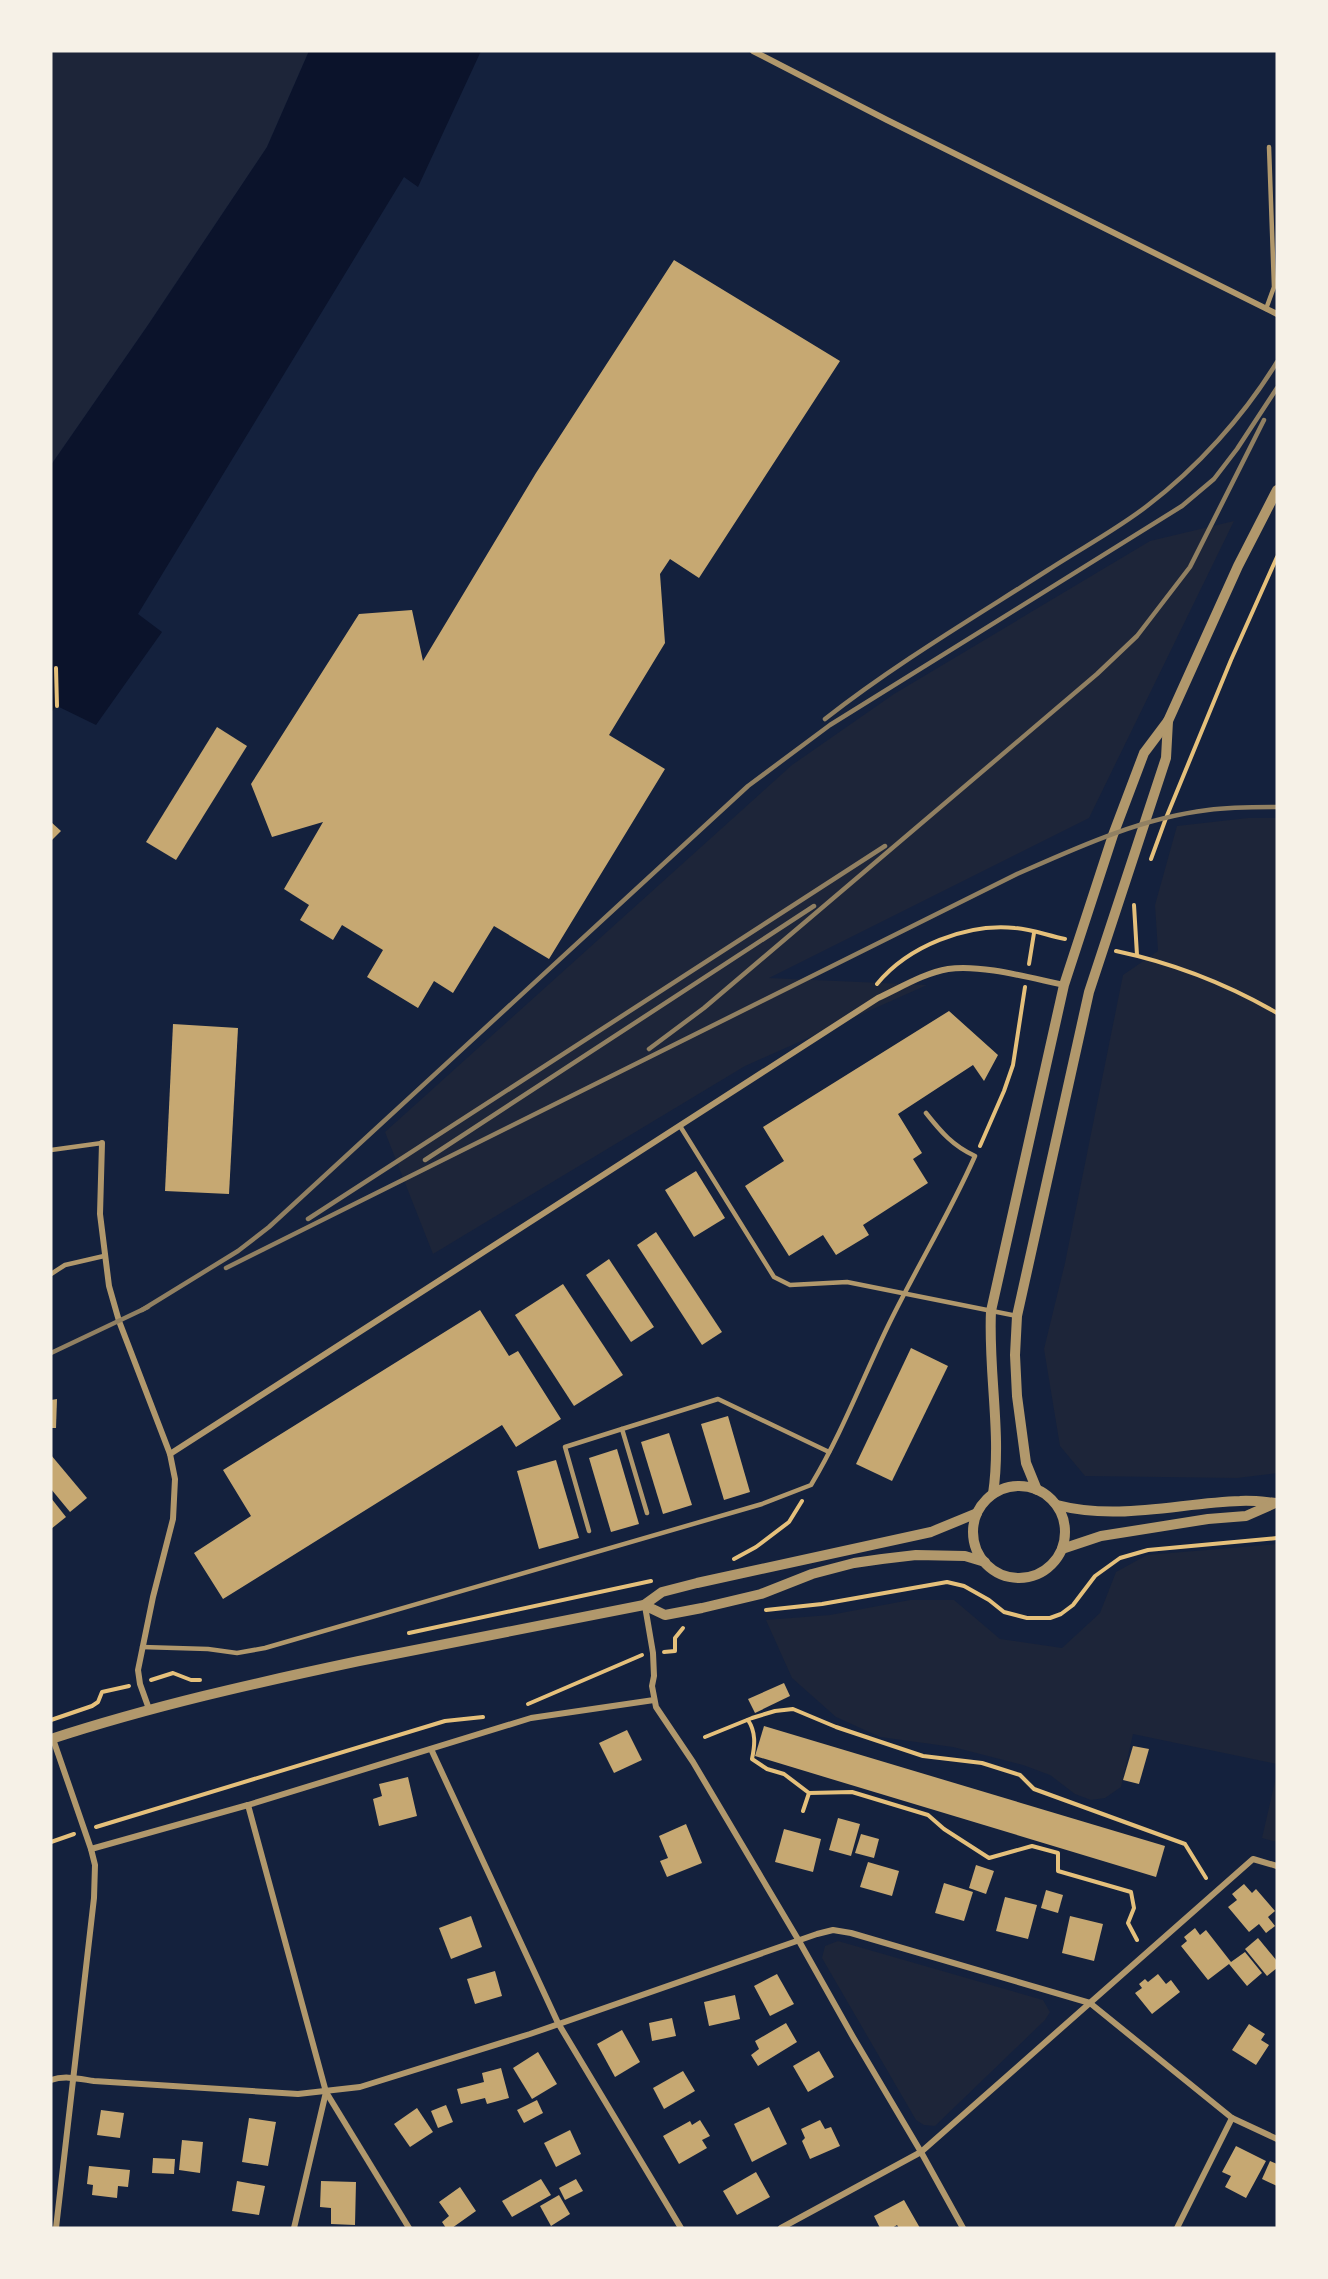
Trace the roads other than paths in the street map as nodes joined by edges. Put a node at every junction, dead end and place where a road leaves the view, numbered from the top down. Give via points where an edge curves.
1 (753, 51) edge
2 (1269, 147) dead end
3 (1266, 309) junction
4 (1277, 314) edge
5 (1277, 490) edge
6 (1168, 721) junction
7 (1064, 985) junction
8 (926, 1113) dead end
9 (680, 1126) junction
10 (102, 1143) joint
11 (51, 1150) edge
12 (104, 1256) junction
13 (51, 1274) edge
14 (904, 1293) junction
15 (991, 1311) junction
16 (1017, 1316) junction
17 (622, 1429) junction
18 (829, 1452) junction
19 (170, 1454) junction
20 (1037, 1490) junction
21 (993, 1494) junction
22 (1277, 1503) edge
23 (1057, 1505) junction
24 (648, 1513) dead end
25 (977, 1513) junction
26 (589, 1531) dead end
27 (1062, 1549) junction
28 (985, 1562) junction
29 (645, 1605) junction
30 (142, 1647) junction
31 (654, 1700) junction
32 (149, 1709) junction
33 (52, 1739) edge
34 (431, 1749) junction
35 (248, 1805) junction
36 (91, 1850) junction
37 (1277, 1866) edge
38 (799, 1941) junction
39 (1090, 2003) junction
40 (558, 2023) junction
41 (74, 2078) junction
42 (51, 2080) edge
43 (326, 2092) junction
44 (1232, 2118) junction
45 (1277, 2139) edge
46 (921, 2152) junction
47 (56, 2228) edge
48 (294, 2228) edge
49 (409, 2228) edge
50 (681, 2228) edge
51 (781, 2228) edge
52 (963, 2228) edge
53 (1177, 2228) edge

1 - 3 street
2 - 3 lane via 1274,287
3 - 4 street
5 - 6 street
6 - 7 street via 1144,753
6 - 16 street via 1166,758 1082,1018
7 - 9 street via 964,968 928,975 878,998
7 - 15 street
8 - 14 lane via 946,1139 975,1156
9 - 14 lane via 774,1277 790,1285 847,1282
9 - 19 street
10 - 11 lane
10 - 12 street via 100,1214
12 - 13 lane via 65,1265
12 - 19 street via 119,1321
14 - 15 lane
14 - 18 lane
15 - 16 lane
15 - 21 street via 989,1352 996,1465
16 - 20 street via 1017,1396 1026,1463
17 - 18 lane via 718,1399
17 - 24 lane
17 - 26 lane via 565,1447
18 - 30 lane via 812,1485 762,1504 265,1648 237,1653
19 - 30 street via 175,1479 173,1519
20 - 21 street via 1016,1486
20 - 23 street
21 - 25 street
22 - 23 street via 1240,1501 1095,1512
22 - 27 street via 1245,1516 1101,1536
23 - 27 street via 1065,1525
25 - 28 street via 974,1538
25 - 29 street via 931,1532 662,1592
27 - 28 street via 1050,1566 1026,1577 999,1573
28 - 29 street via 965,1557 882,1558 812,1574 761,1594 702,1608 665,1615
29 - 31 street via 653,1653
29 - 32 street via 296,1674
30 - 32 street via 138,1670
31 - 34 street via 531,1718
31 - 38 street
32 - 33 street
33 - 36 street
34 - 35 street
34 - 40 street
35 - 36 street
35 - 43 street
36 - 41 street via 95,1864 94,1898
37 - 39 street via 1252,1859
38 - 39 street via 833,1930 851,1933
38 - 40 street
38 - 46 street
39 - 44 street
39 - 46 street
40 - 43 street via 360,2086
40 - 50 street
41 - 42 street
41 - 43 street via 298,2094
41 - 47 street
43 - 48 street
43 - 49 street
44 - 45 street
44 - 53 street
46 - 51 street
46 - 52 street

